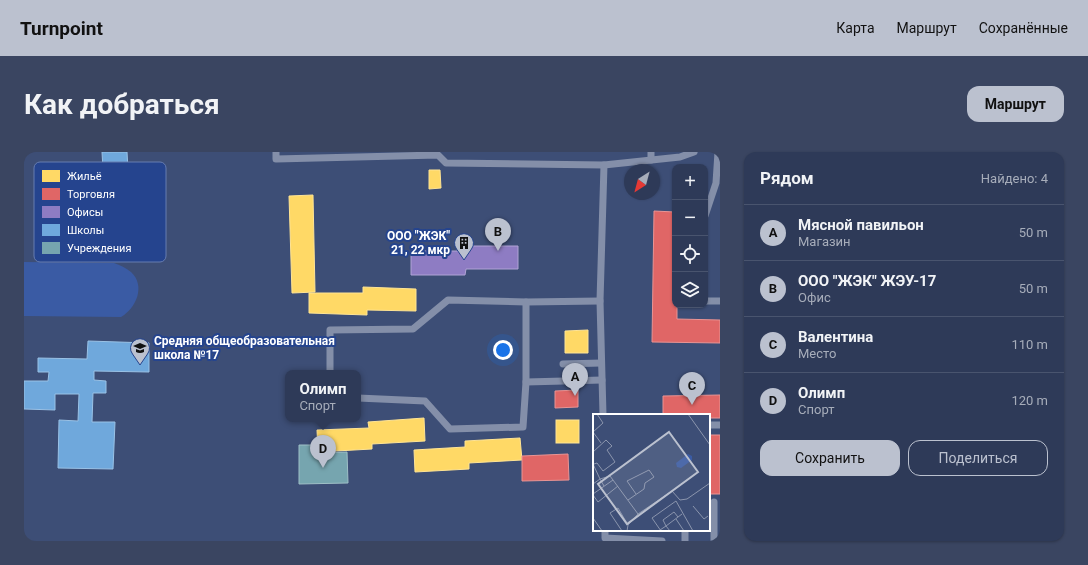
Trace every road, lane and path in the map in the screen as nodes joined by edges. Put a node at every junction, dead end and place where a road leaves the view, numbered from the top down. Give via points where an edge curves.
1 (276, 152) edge
2 (651, 152) edge
3 (694, 152) edge
4 (718, 152) edge
5 (650, 160) junction
6 (604, 165) junction
7 (708, 207) edge
8 (600, 301) junction
9 (708, 301) edge
10 (720, 301) edge
11 (526, 302) junction
12 (601, 363) junction
13 (563, 364) dead end
14 (330, 370) edge
15 (602, 380) junction
16 (526, 382) junction
17 (361, 398) edge
18 (603, 414) edge
19 (714, 502) edge
20 (605, 531) edge
21 (662, 541) edge
22 (714, 541) edge

1 - 6 lane via 276,159 438,155 446,164
2 - 5 lane
3 - 5 lane via 680,157
4 - 7 lane via 716,183
5 - 6 lane
6 - 8 lane
8 - 11 lane
8 - 12 lane
9 - 10 lane
11 - 14 lane via 448,300 414,329 330,330
11 - 16 lane
12 - 13 lane
12 - 15 lane
15 - 16 lane
15 - 18 lane
16 - 17 lane via 523,427 450,429 425,401
19 - 22 lane
20 - 21 lane via 605,538

